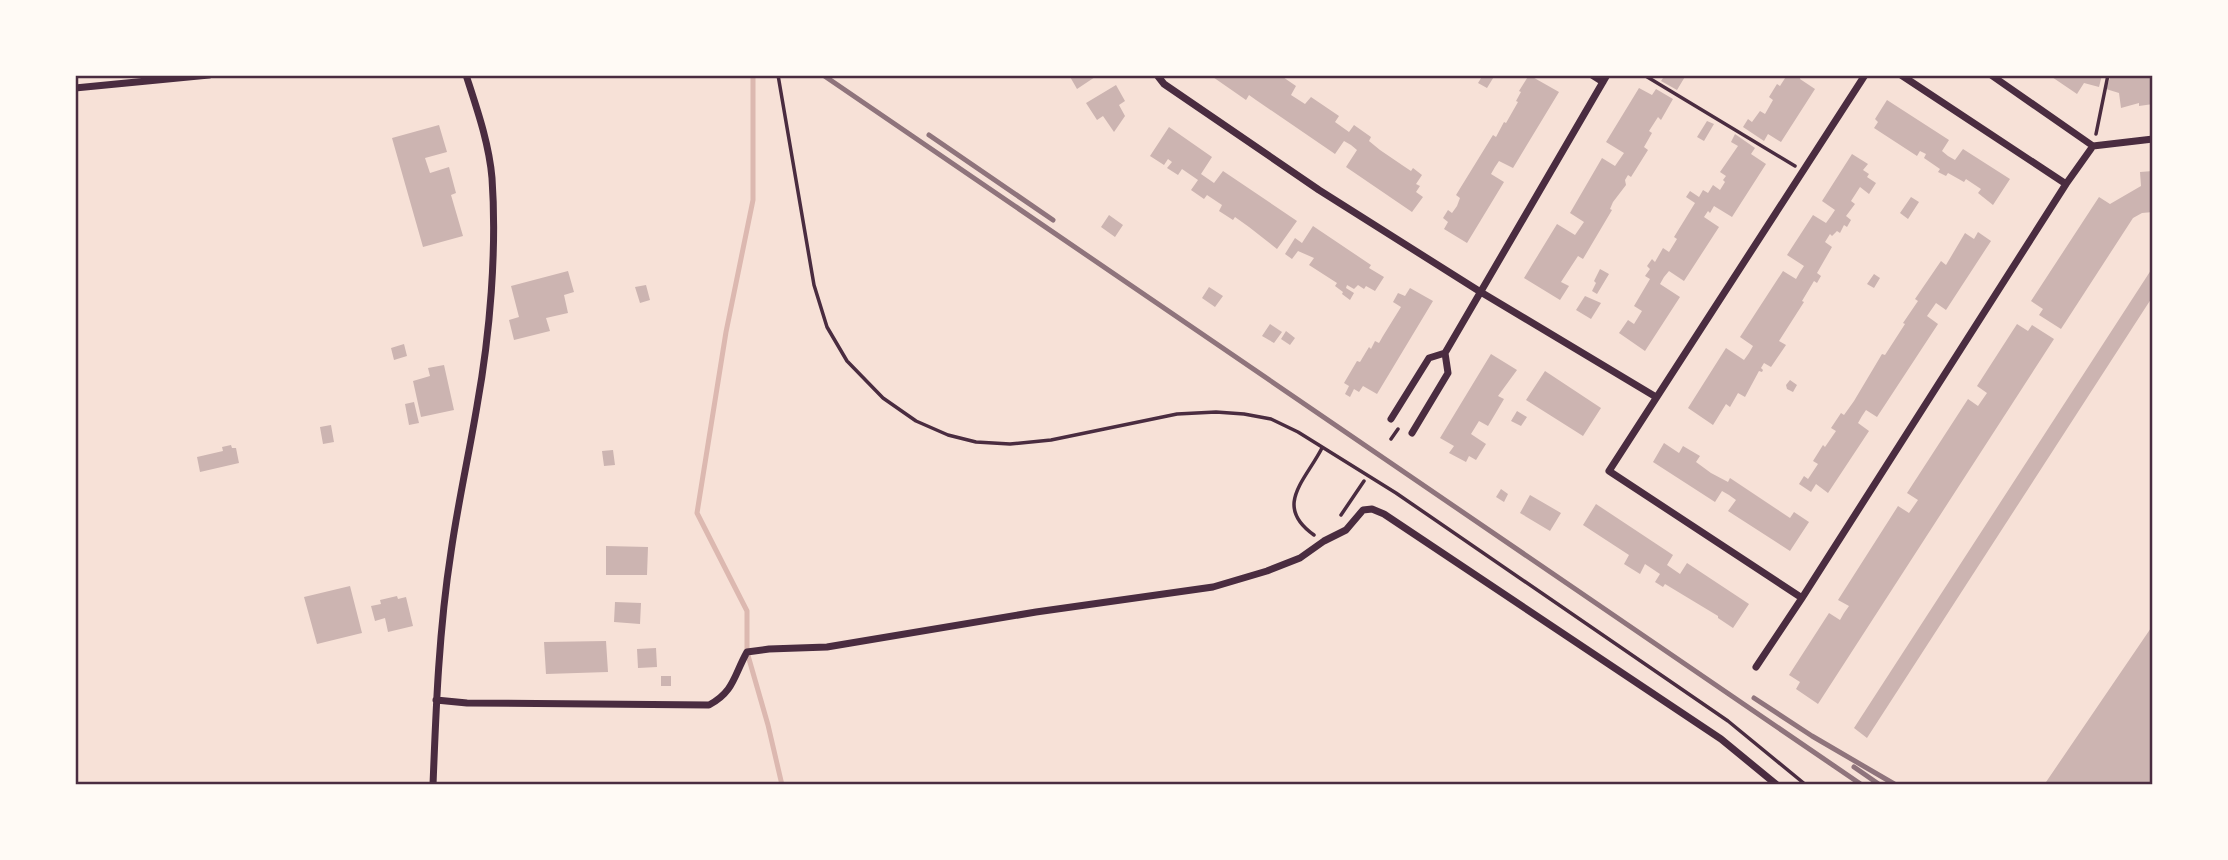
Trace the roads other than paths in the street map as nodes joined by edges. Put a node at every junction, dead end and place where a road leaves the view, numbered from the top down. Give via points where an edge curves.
1 (209, 75) edge
2 (466, 75) edge
3 (1157, 75) edge
4 (1592, 75) edge
5 (1865, 75) edge
6 (1901, 75) edge
7 (1991, 75) edge
8 (1605, 79) edge
9 (75, 88) edge
10 (2153, 139) edge
11 (2093, 146) junction
12 (2066, 184) junction
13 (1479, 291) junction
14 (1444, 353) junction
15 (1656, 397) junction
16 (1391, 419) dead end
17 (1412, 433) dead end
18 (1802, 598) junction
19 (1756, 667) dead end
20 (436, 700) junction
21 (433, 785) edge
22 (1777, 785) edge

1 - 9 street
2 - 20 street via 484,128 492,176 494,242 477,404 450,555
3 - 13 street via 1319,190
4 - 8 street
5 - 15 street
6 - 12 street
7 - 11 street
8 - 13 street
10 - 11 street
11 - 12 street
12 - 18 street
13 - 14 street
13 - 15 street
14 - 16 street via 1429,358
14 - 17 street via 1448,373
15 - 18 street via 1609,471
18 - 19 street
20 - 21 street
20 - 22 street via 709,705 729,691 747,652 827,647 1213,587 1300,558 1346,530 1363,510 1372,509 1721,739

